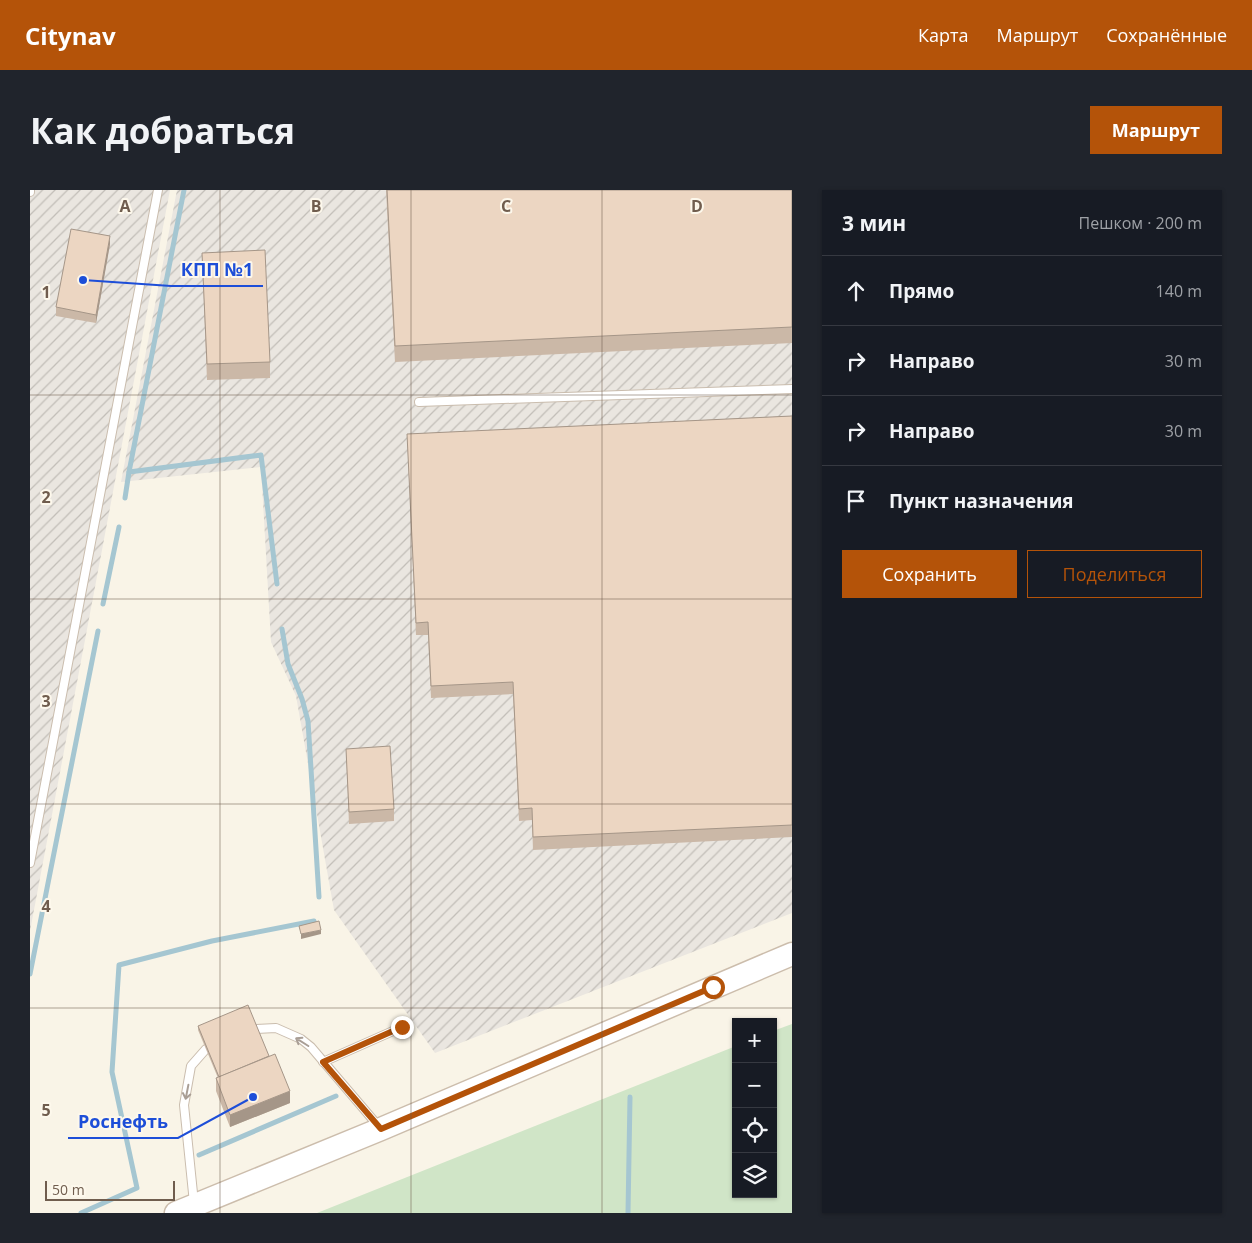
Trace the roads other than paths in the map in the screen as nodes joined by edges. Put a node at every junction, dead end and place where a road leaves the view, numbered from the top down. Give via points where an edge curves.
1 (158, 190) edge
2 (792, 389) edge
3 (419, 402) dead end
4 (30, 863) edge
5 (792, 954) edge
6 (402, 1027) dead end
7 (256, 1029) edge
8 (206, 1049) edge
9 (323, 1062) junction
10 (381, 1129) junction
11 (185, 1209) edge

1 - 4 lane
2 - 3 lane
5 - 10 main road
6 - 9 lane
9 -> 7 lane via 301,1039 276,1028
8 -> 11 lane via 191,1066 184,1105
9 - 10 lane
10 - 11 main road

